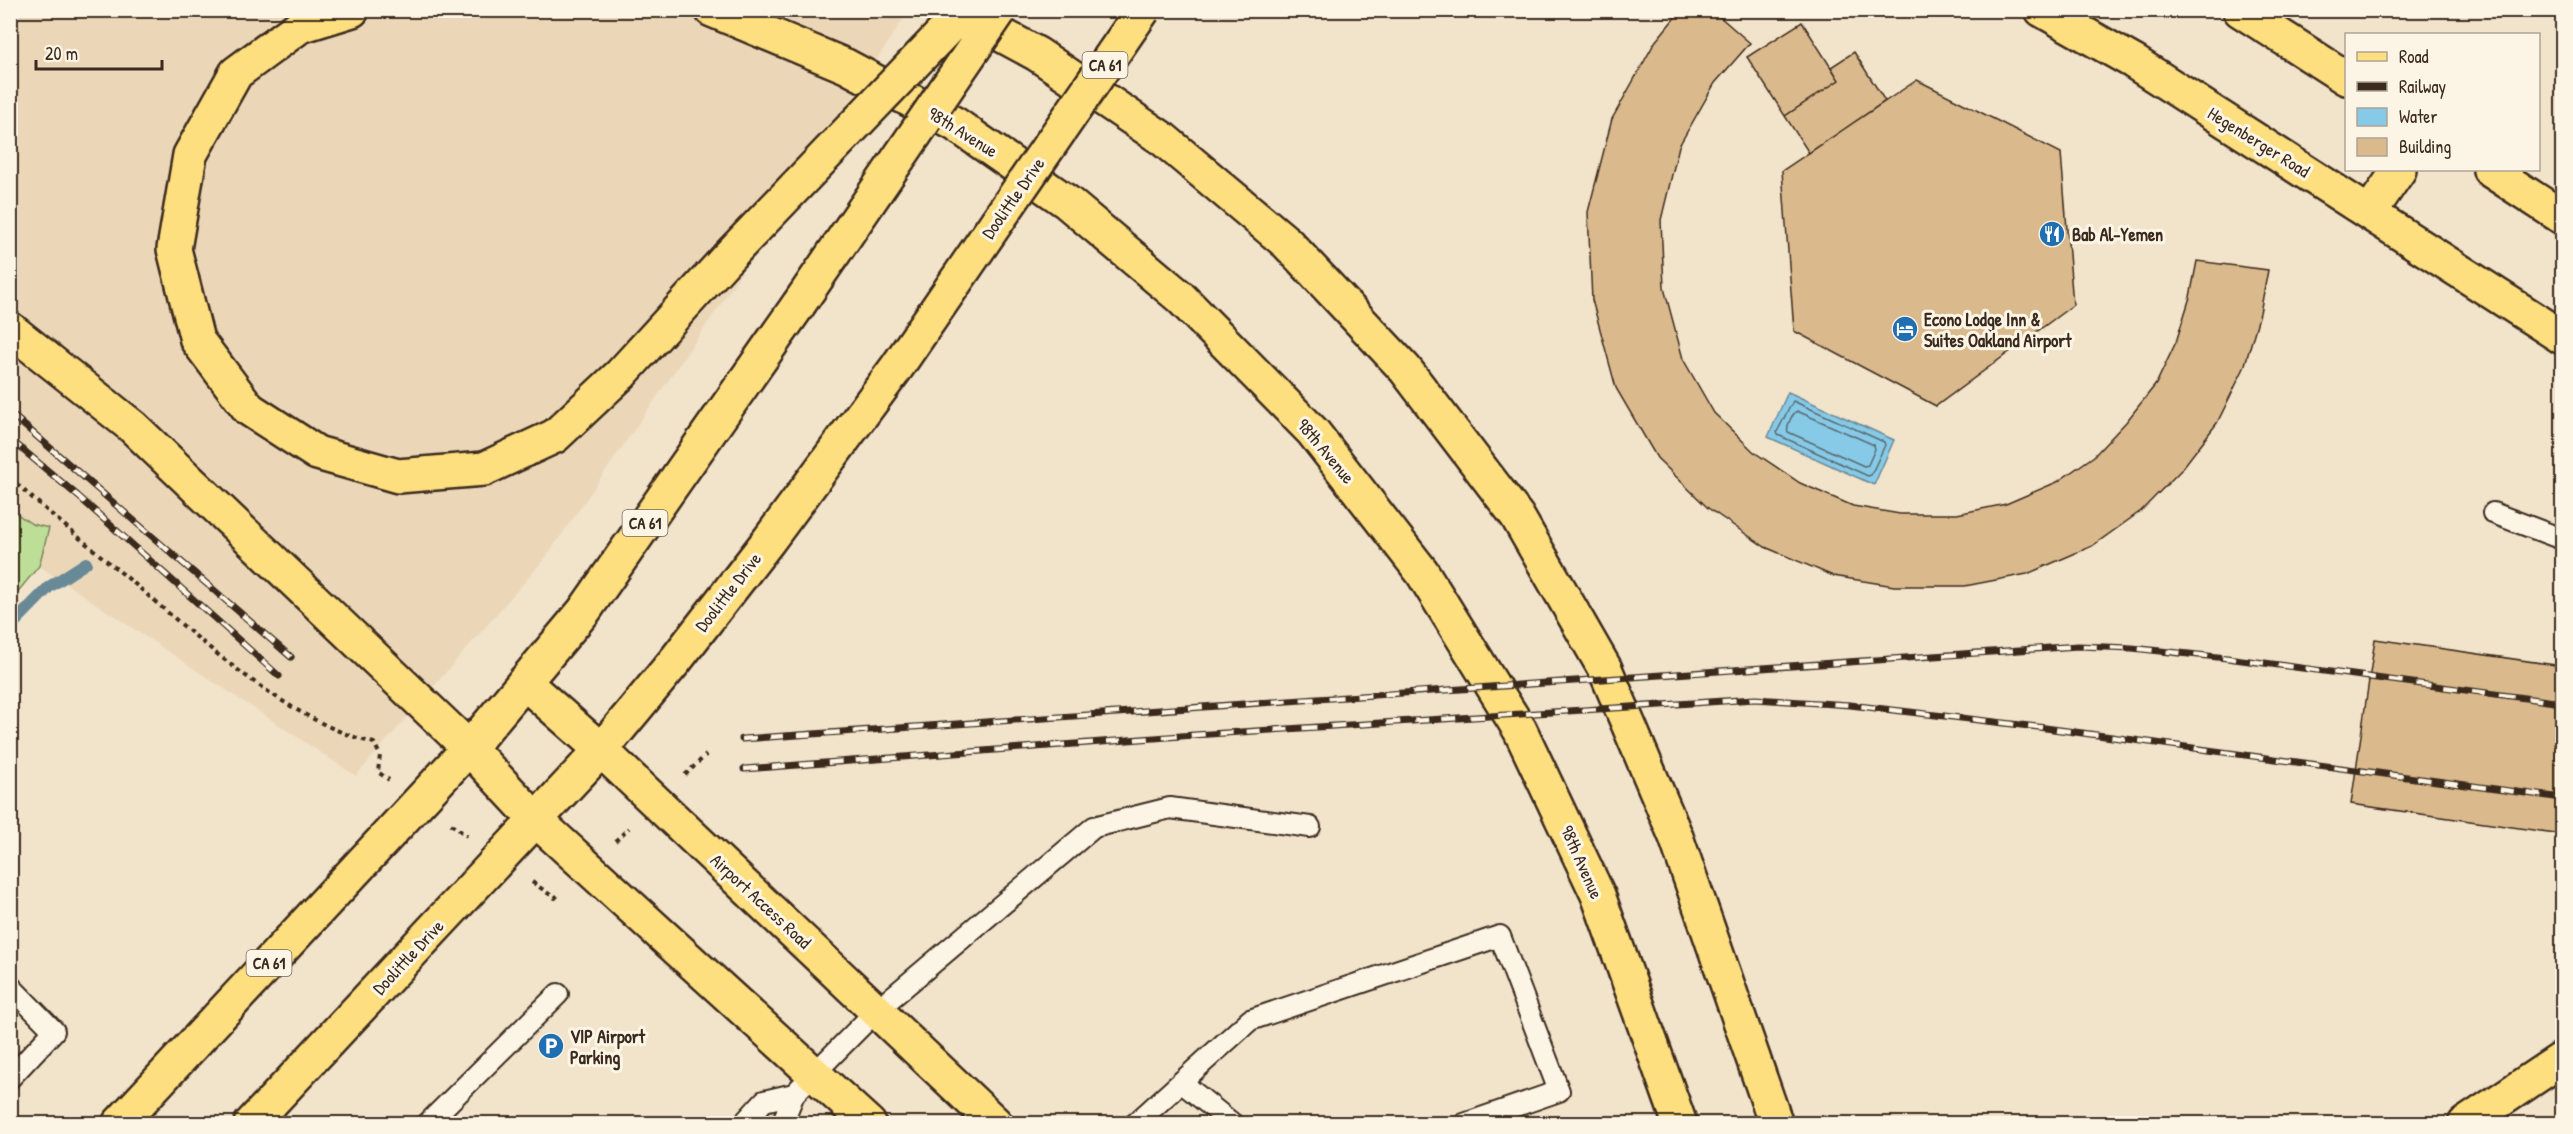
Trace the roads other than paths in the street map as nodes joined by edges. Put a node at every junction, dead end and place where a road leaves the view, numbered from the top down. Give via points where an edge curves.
1 (352, 10) edge
2 (684, 10) edge
3 (956, 10) edge
4 (965, 10) edge
5 (1000, 10) edge
6 (1143, 10) edge
7 (2042, 10) edge
8 (2240, 10) edge
9 (715, 11) edge
10 (2345, 77) edge
11 (2398, 171) edge
12 (2492, 171) edge
13 (2370, 212) junction
14 (2562, 217) edge
15 (10, 329) edge
16 (2562, 337) edge
17 (2493, 513) dead end
18 (2562, 539) edge
19 (524, 682) junction
20 (469, 748) junction
21 (601, 750) junction
22 (537, 821) junction
23 (1310, 827) dead end
24 (10, 986) edge
25 (558, 994) dead end
26 (877, 1010) junction
27 (2562, 1059) edge
28 (10, 1078) edge
29 (1181, 1082) junction
30 (804, 1084) junction
31 (119, 1124) edge
32 (251, 1124) edge
33 (427, 1124) edge
34 (743, 1124) edge
35 (779, 1124) edge
36 (870, 1124) edge
37 (996, 1124) edge
38 (1135, 1124) edge
39 (1233, 1124) edge
40 (1464, 1124) edge
41 (1680, 1124) edge
42 (1776, 1124) edge
43 (2465, 1124) edge

1 - 4 main road, bridge via 300,26 236,73 190,155 174,249 197,340 249,409 317,453 398,476 484,469 555,436 621,374
2 - 9 main road, 98th Avenue
3 - 42 main road via 1037,54 1163,139 1287,243 1405,369 1517,516 1605,669 1676,837
5 - 19 main road, CA 61, bridge via 584,610
6 - 21 main road, Doolittle Drive / CA 61, bridge via 897,367 675,661
7 - 13 main road, Hegenberger Road via 2134,62
8 - 10 main road
9 - 41 main road, 98th Avenue via 846,66 955,124 1067,202 1180,297 1313,432 1422,572 1520,730 1598,896
11 - 13 main road
12 - 14 main road
13 - 16 main road, Hegenberger Road
15 - 20 main road via 133,427
17 - 18 lane
19 - 20 main road, CA 61
19 - 21 main road, Airport Access Road
20 - 22 main road
20 - 31 main road, CA 61
21 - 22 main road, Doolittle Drive / CA 61
21 - 26 main road, Airport Access Road
22 - 30 main road
22 - 32 main road, Doolittle Drive / CA 61
23 - 26 lane via 1170,808 1094,827
24 - 28 lane via 54,1031
25 - 33 lane
26 - 30 lane
26 - 37 main road, Airport Access Road
27 - 43 main road
29 - 38 lane
29 - 39 lane
29 - 40 lane via 1251,1020 1500,936 1559,1091
30 - 34 lane via 764,1101
30 - 35 lane
30 - 36 main road

